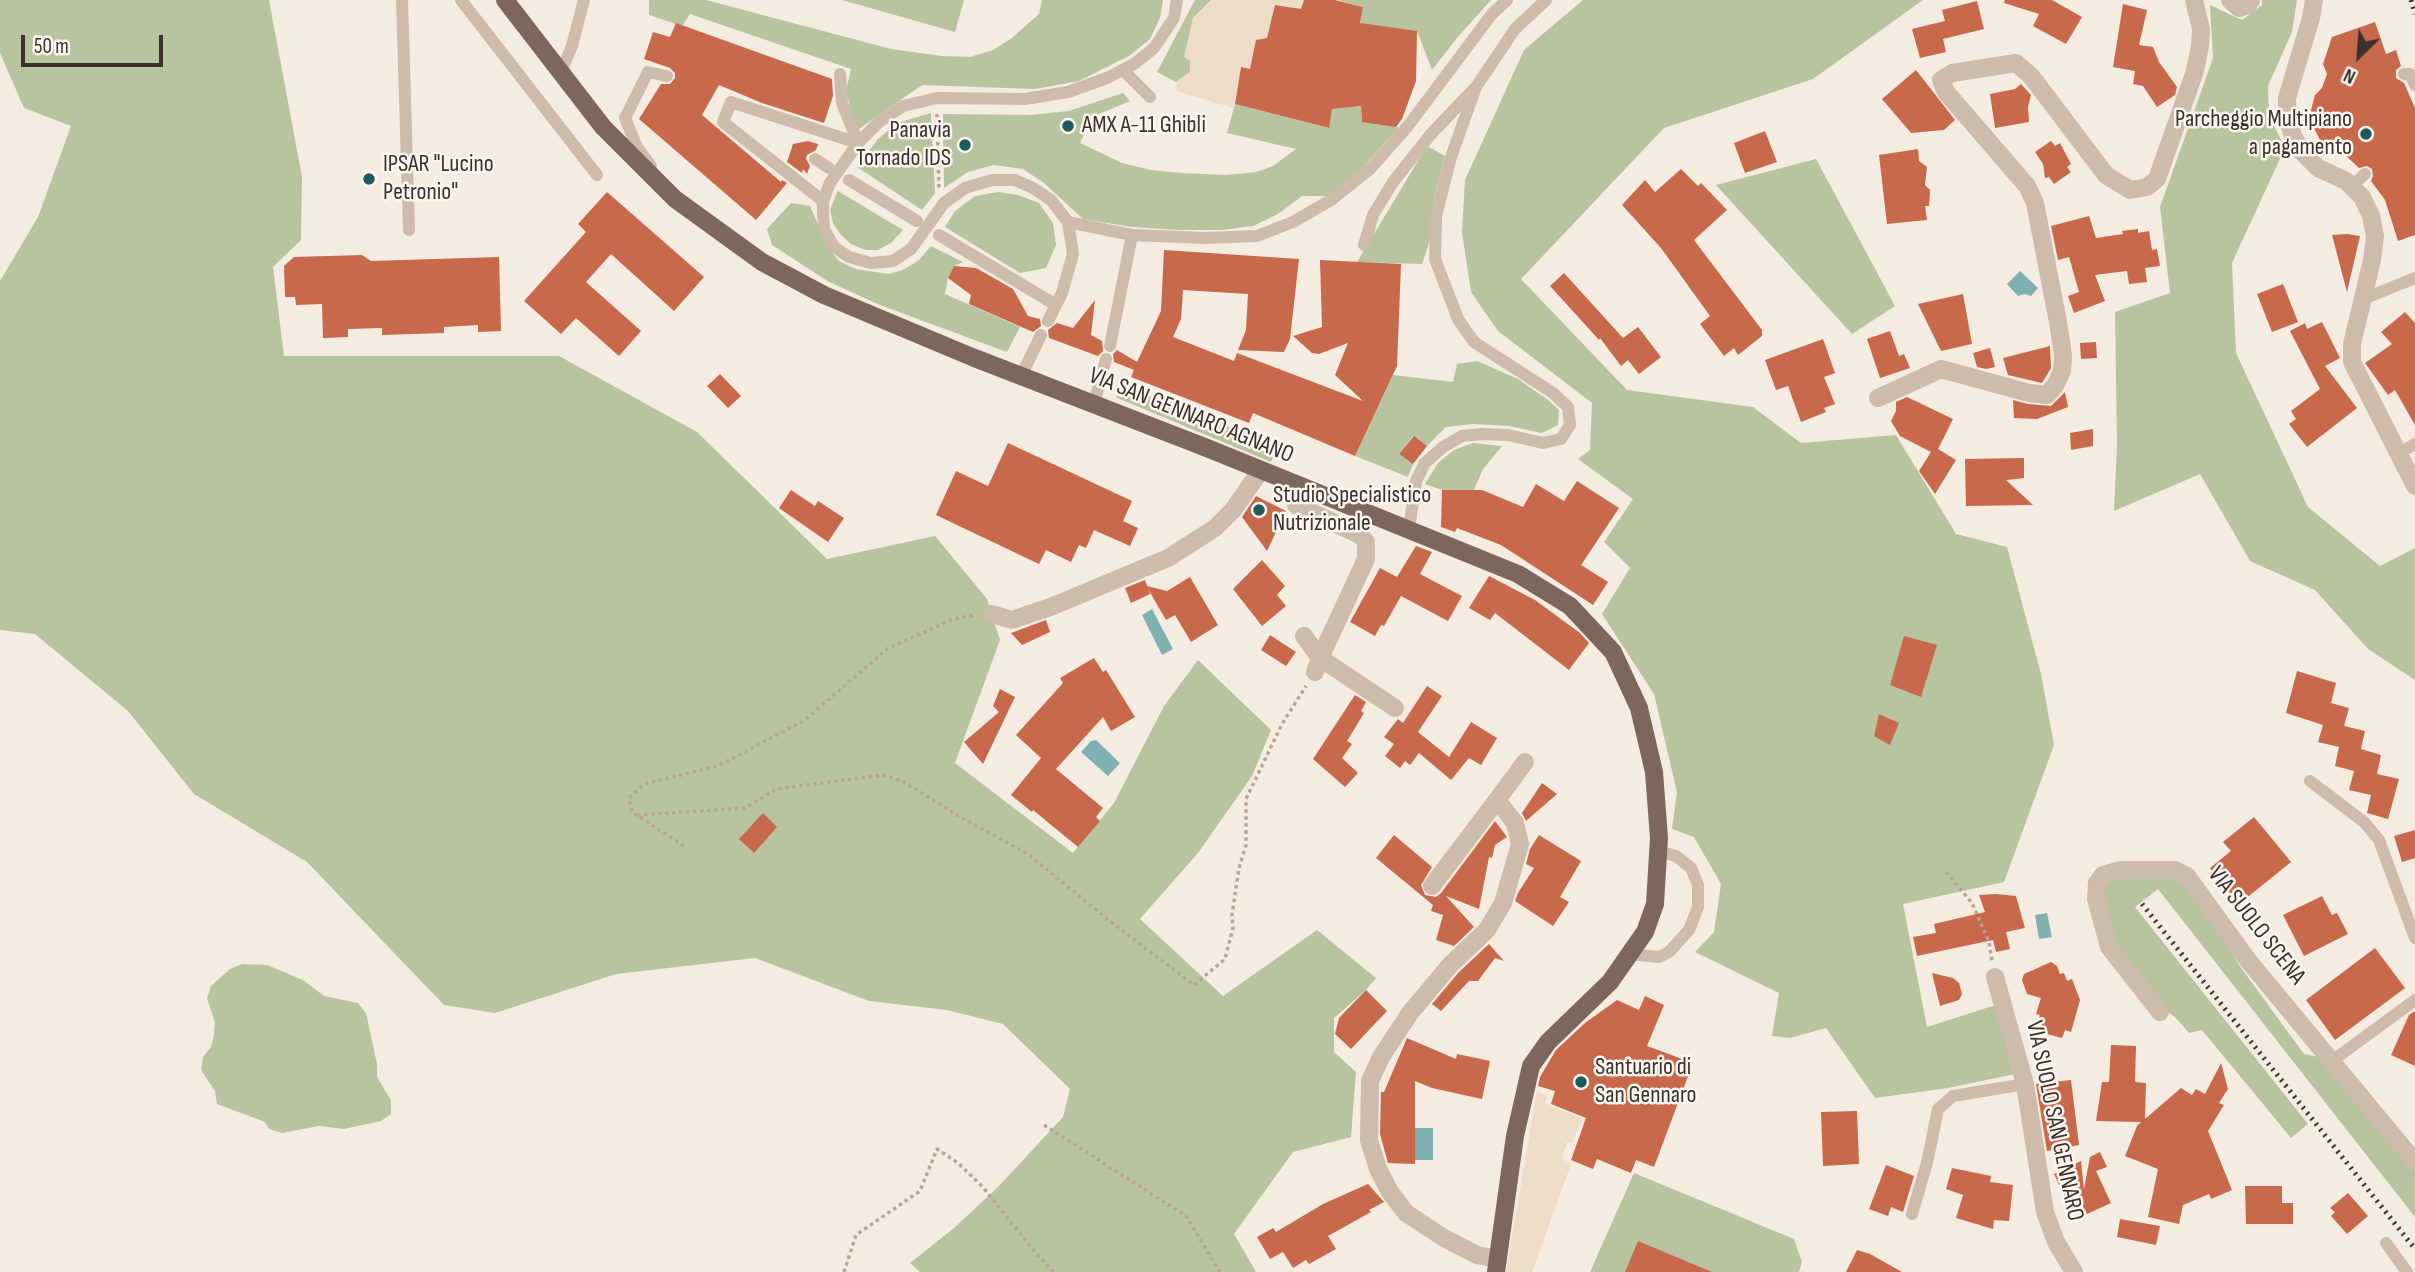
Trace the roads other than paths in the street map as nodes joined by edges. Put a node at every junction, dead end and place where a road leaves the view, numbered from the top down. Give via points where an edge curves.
1 (402, 0) edge
2 (461, 0) edge
3 (505, 0) edge
4 (584, 0) edge
5 (1177, 0) edge
6 (1507, 0) edge
7 (1546, 0) edge
8 (2194, 0) edge
9 (2230, 0) edge
10 (2251, 0) edge
11 (2314, 0) edge
12 (1124, 70) junction
13 (561, 72) junction
14 (840, 74) dead end
15 (2404, 74) dead end
16 (667, 76) dead end
17 (2415, 85) edge
18 (1476, 87) junction
19 (1150, 97) dead end
20 (858, 143) junction
21 (815, 159) dead end
22 (829, 168) dead end
23 (2365, 174) dead end
24 (597, 175) dead end
25 (849, 180) dead end
26 (2351, 186) junction
27 (675, 199) junction
28 (823, 201) junction
29 (917, 221) dead end
30 (1068, 222) junction
31 (408, 230) dead end
32 (939, 235) dead end
33 (1132, 235) junction
34 (1364, 245) dead end
35 (2415, 278) edge
36 (2363, 299) junction
37 (1056, 306) junction
38 (1048, 321) dead end
39 (1041, 335) dead end
40 (1110, 346) dead end
41 (1106, 359) dead end
42 (1021, 376) junction
43 (1878, 398) dead end
44 (1094, 404) junction
45 (2407, 448) edge
46 (1261, 470) junction
47 (2415, 486) edge
48 (1304, 488) junction
49 (1409, 529) junction
50 (992, 614) road end
51 (1304, 636) dead end
52 (1317, 665) junction
53 (1395, 708) dead end
54 (1525, 762) dead end
55 (2310, 781) dead end
56 (1497, 800) junction
57 (1658, 851) junction
58 (1432, 886) dead end
59 (2415, 937) edge
60 (1630, 954) junction
61 (1995, 977) road end
62 (2415, 1000) edge
63 (2160, 1012) dead end
64 (2332, 1061) junction
65 (2025, 1084) junction
66 (2415, 1162) edge
67 (1912, 1214) dead end
68 (2386, 1243) dead end
69 (1497, 1265) edge
70 (2074, 1272) edge
71 (2407, 1272) edge

1 - 31 lane
2 - 24 lane
3 - 13 main road, VIA SAN GENNARO AGNANO
4 - 13 lane
5 - 12 lane via 1174,18 1154,48
6 - 33 lane via 1408,126 1370,169 1331,200 1257,236
7 - 18 lane via 1515,29
8 - 43 street via 2201,29 2195,71 2157,179 2147,187 2130,190 2106,175 2031,76 2016,64 1952,73 1941,79 1946,92 2027,186 2035,203 2058,322 2062,370 2047,395 1941,369
9 - 10 street via 2239,8
11 - 26 street via 2287,98 2288,120 2302,152
12 - 19 lane
12 - 20 lane via 1068,92 1025,99 937,97 903,106
13 - 27 main road, VIA SAN GENNARO AGNANO via 603,127
14 - 20 lane via 842,103
15 - 17 lane via 2410,75
16 - 27 lane via 648,72 625,118 637,147
18 - 34 lane via 1393,182 1373,215
18 - 49 lane via 1436,216 1435,259 1458,319 1474,342 1553,393 1568,407 1570,425 1561,439 1543,443 1483,434 1462,436 1443,447 1425,463 1416,481
20 - 28 lane, bridge
20 - 28 lane via 731,103 723,122
21 - 22 lane
23 - 26 lane
25 - 29 lane
26 - 36 street via 2362,197 2375,236
27 - 42 main road, VIA SAN GENNARO AGNANO via 762,262 824,295
28 - 30 lane, bridge via 824,229 834,247 871,263 893,261 911,249 942,207 965,188 992,180 1014,180 1033,188 1051,200
30 - 33 lane
30 - 37 lane via 1073,254
32 - 37 lane
33 - 40 lane
35 - 36 lane
36 - 45 street via 2352,344 2353,362 2358,377
37 - 38 lane
39 - 42 lane
41 - 44 lane
42 - 44 main road, VIA SAN GENNARO AGNANO
44 - 46 main road, VIA SAN GENNARO AGNANO
45 - 47 street
46 - 48 main road, VIA SAN GENNARO AGNANO
46 - 50 street via 1215,528 1168,558 1012,620
48 - 49 main road, VIA SAN GENNARO AGNANO
48 - 52 street via 1296,505 1366,542 1366,559
49 - 57 main road, VIA SAN GENNARO AGNANO via 1518,573 1570,606 1613,652 1639,708 1654,772
51 - 52 street
52 - 53 street
54 - 56 street
55 - 59 lane via 2364,822 2379,840
56 - 58 street
56 - 69 street via 1515,822 1520,844 1503,903 1486,930 1410,1013 1381,1057 1370,1081 1369,1140 1378,1169 1406,1213
57 - 60 main road, VIA SAN GENNARO AGNANO via 1655,904 1646,932
57 - 60 lane via 1676,856 1691,868 1698,885 1698,906 1689,930 1669,952 1659,957
60 - 69 main road, VIA SAN GENNARO AGNANO via 1610,982 1548,1042 1531,1066
61 - 65 street, VIA SUOLO SAN GENNARO
62 - 64 lane
63 - 64 street, VIA SUOLO SCENA via 2109,947 2096,899 2096,883 2103,875 2121,870 2175,870 2187,876 2247,959
64 - 66 street, VIA SUOLO SCENA
65 - 67 lane via 1953,1096 1938,1110
65 - 70 street, VIA SUOLO SAN GENNARO via 2045,1212
68 - 71 lane

